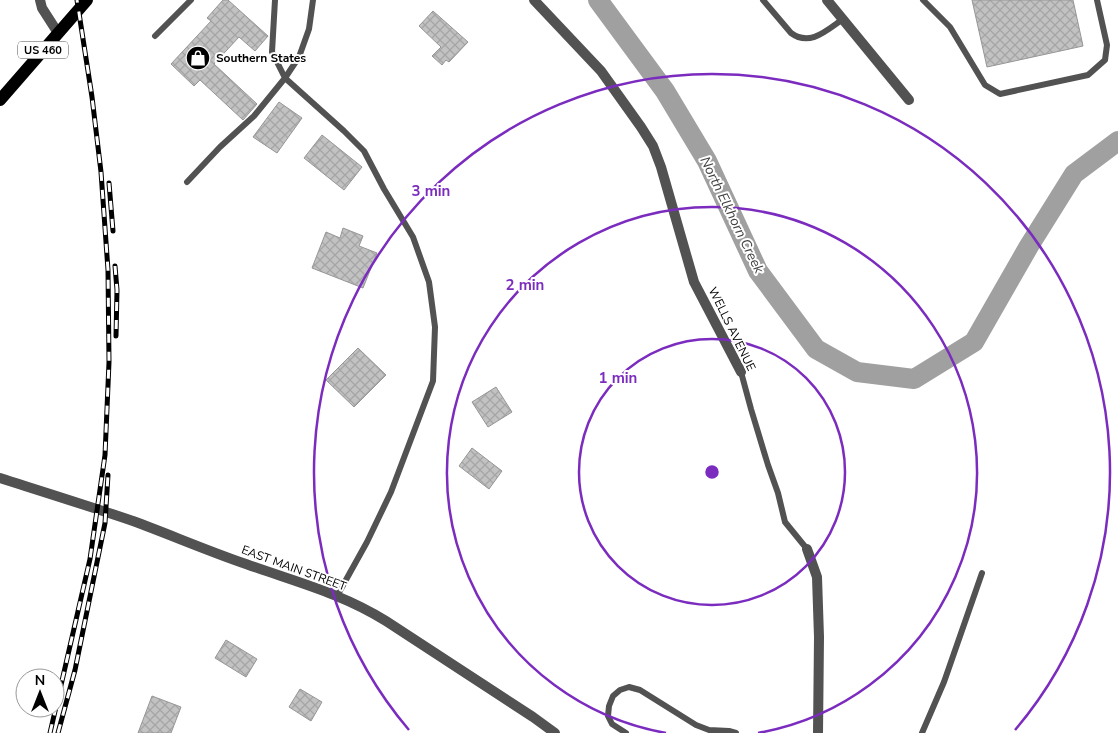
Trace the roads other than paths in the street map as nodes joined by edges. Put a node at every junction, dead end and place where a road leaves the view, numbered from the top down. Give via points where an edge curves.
1 (40, 0) edge
2 (87, 0) edge
3 (191, 0) edge
4 (275, 0) edge
5 (313, 0) edge
6 (534, 0) edge
7 (762, 0) edge
8 (827, 0) edge
9 (923, 0) edge
10 (1097, 0) edge
11 (843, 19) junction
12 (58, 33) junction
13 (155, 36) dead end
14 (285, 78) junction
15 (0, 100) edge
16 (909, 100) dead end
17 (187, 182) dead end
18 (741, 372) joint
19 (0, 478) edge
20 (807, 549) joint
21 (982, 572) dead end
22 (337, 596) junction
23 (555, 733) edge
24 (626, 733) edge
25 (736, 733) edge
26 (818, 733) edge
27 (922, 733) edge

1 - 12 street
2 - 12 main road, US 460
3 - 13 lane
4 - 14 lane via 272,52
5 - 14 lane via 309,29 299,57
6 - 18 street, WELLS AVENUE via 601,71 653,146 694,282
7 - 11 lane via 791,33 804,39 813,38
8 - 11 street
9 - 10 lane via 950,27 986,85 1000,94 1088,75 1105,60 1107,45
11 - 16 street
12 - 15 main road, US 460
14 - 17 lane via 254,116
14 - 22 lane via 364,151 413,237 429,282 435,328 433,381 391,492
18 - 20 lane, WELLS AVENUE via 785,522
19 - 22 street, EAST MAIN STREET via 133,521
20 - 26 street, WELLS AVENUE via 817,577
21 - 27 lane via 944,682
22 - 23 street, EAST MAIN STREET via 380,617
24 - 25 lane via 612,724 608,706 613,696 629,687 640,690 696,725

